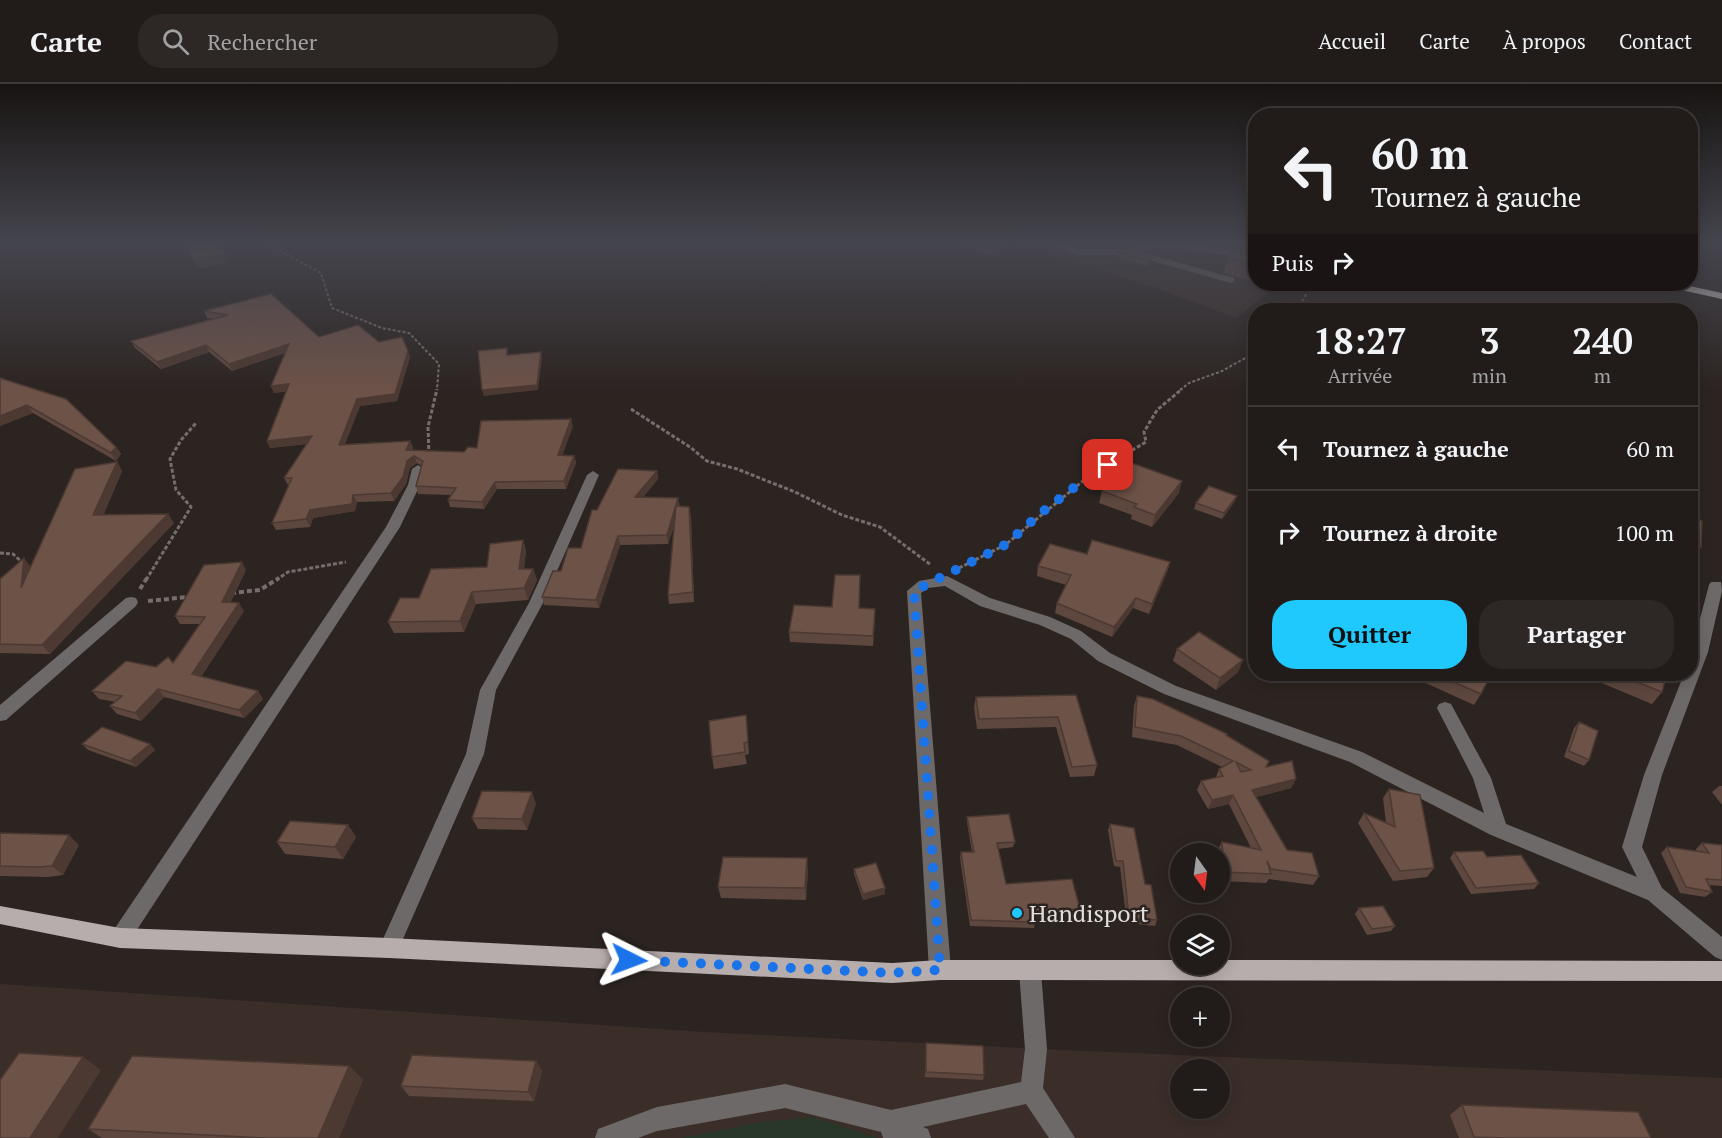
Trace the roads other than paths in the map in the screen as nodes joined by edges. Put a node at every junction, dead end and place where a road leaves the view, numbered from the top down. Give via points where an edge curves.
1 (1705, 292) edge
2 (1722, 296) edge
3 (417, 469) road end
4 (593, 476) dead end
5 (1716, 585) dead end
6 (131, 602) road end
7 (1698, 657) edge
8 (1689, 681) edge
9 (1445, 708) dead end
10 (0, 715) edge
11 (1498, 829) junction
12 (1655, 894) junction
13 (0, 915) edge
14 (120, 938) junction
15 (389, 948) junction
16 (1722, 950) edge
17 (940, 970) junction
18 (1030, 971) junction
19 (1722, 971) edge
20 (1031, 1091) junction
21 (893, 1130) edge
22 (608, 1138) edge
23 (919, 1138) edge
24 (1063, 1138) edge

1 - 2 highway
3 - 14 street via 414,485 393,527
4 - 15 street via 536,603 488,690 475,754
5 - 7 street
6 - 10 street
8 - 12 street via 1653,775 1632,847
9 - 11 street via 1482,778
11 - 12 street
11 - 17 street via 1356,757 1170,690 1104,657 1065,630 985,602 941,578 914,591
12 - 16 street
13 - 14 main road
14 - 15 main road
15 - 17 main road via 892,973
17 - 18 main road
18 - 19 main road
18 - 20 street via 1036,1049
20 - 21 street
20 - 24 street
21 - 22 street via 786,1096 657,1119
21 - 23 street

